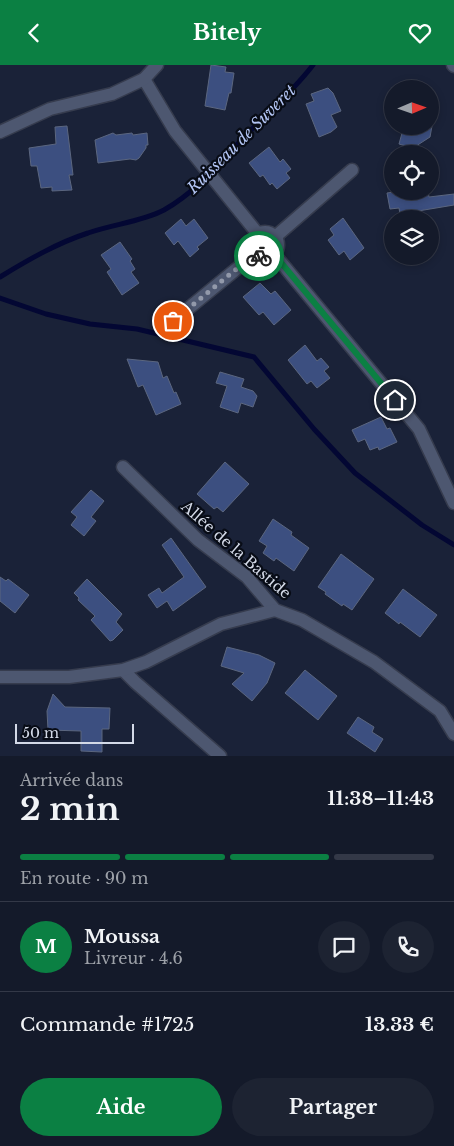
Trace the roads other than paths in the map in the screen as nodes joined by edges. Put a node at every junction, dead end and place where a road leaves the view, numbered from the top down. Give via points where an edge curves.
1 (157, 65) edge
2 (144, 79) junction
3 (0, 133) edge
4 (352, 170) dead end
5 (258, 234) junction
6 (275, 237) junction
7 (256, 253) junction
8 (274, 254) junction
9 (173, 321) dead end
10 (123, 467) dead end
11 (454, 503) edge
12 (275, 610) junction
13 (123, 670) junction
14 (0, 677) edge
15 (454, 734) edge
16 (220, 756) edge

1 - 2 street
2 - 3 street via 112,94 50,109
2 - 5 street via 180,137
4 - 6 street
5 - 6 street via 265,232
5 - 7 street via 252,245
6 - 8 street via 278,248
7 - 8 street via 263,258
7 - 9 street
8 - 11 street via 419,429
10 - 12 street, Allée de la Bastide via 198,540 247,577
12 - 13 street via 221,624 146,662
12 - 15 street, Allée de la Bastide via 302,620 374,663 440,711
13 - 14 street via 70,677
13 - 16 street

